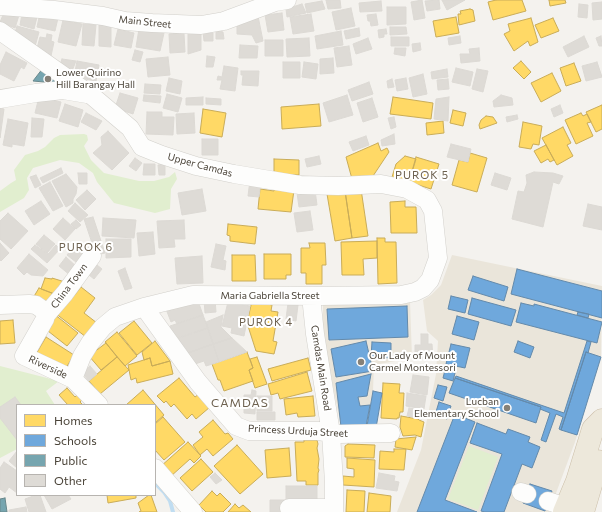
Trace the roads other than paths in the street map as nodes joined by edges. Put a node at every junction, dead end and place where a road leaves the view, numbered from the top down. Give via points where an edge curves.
1 (278, 1) edge
2 (0, 6) edge
3 (0, 31) edge
4 (92, 94) junction
5 (0, 99) edge
6 (434, 212) joint
7 (92, 256) dead end
8 (311, 296) junction
9 (0, 305) edge
10 (144, 307) junction
11 (46, 315) junction
12 (72, 379) junction
13 (99, 404) edge
14 (602, 420) edge
15 (391, 432) dead end
16 (331, 433) junction
17 (602, 446) edge
18 (599, 465) edge
19 (156, 469) edge
20 (289, 508) dead end
21 (566, 508) edge
22 (334, 510) edge
23 (193, 512) edge

1 - 2 street, Main Street via 224,21 201,25 145,23 54,10
3 - 4 street, Upper Camdas
4 - 5 street via 63,90
4 - 6 street, Upper Camdas via 130,128 142,147 162,155 196,166 300,185 381,184 407,189 427,200
6 - 8 street, Maria Gabriella Street via 438,258 430,280 423,288 401,295
7 - 11 street, China Town
8 - 10 street, Maria Gabriella Street via 193,295
8 - 16 street, Camdas Main Road
9 - 11 street via 36,305
10 - 12 street, Maria Gabriella Street via 115,317 103,327 82,356
10 - 16 street, Princess Urduja Street via 198,382 236,426 249,430
11 - 12 street, Riverside via 24,356
12 - 13 street
14 - 21 highway via 593,429
15 - 16 street, Princess Urduja Street
16 - 22 street, Camdas Main Road
17 - 18 highway
18 - 21 highway
19 - 23 street
20 - 22 street

